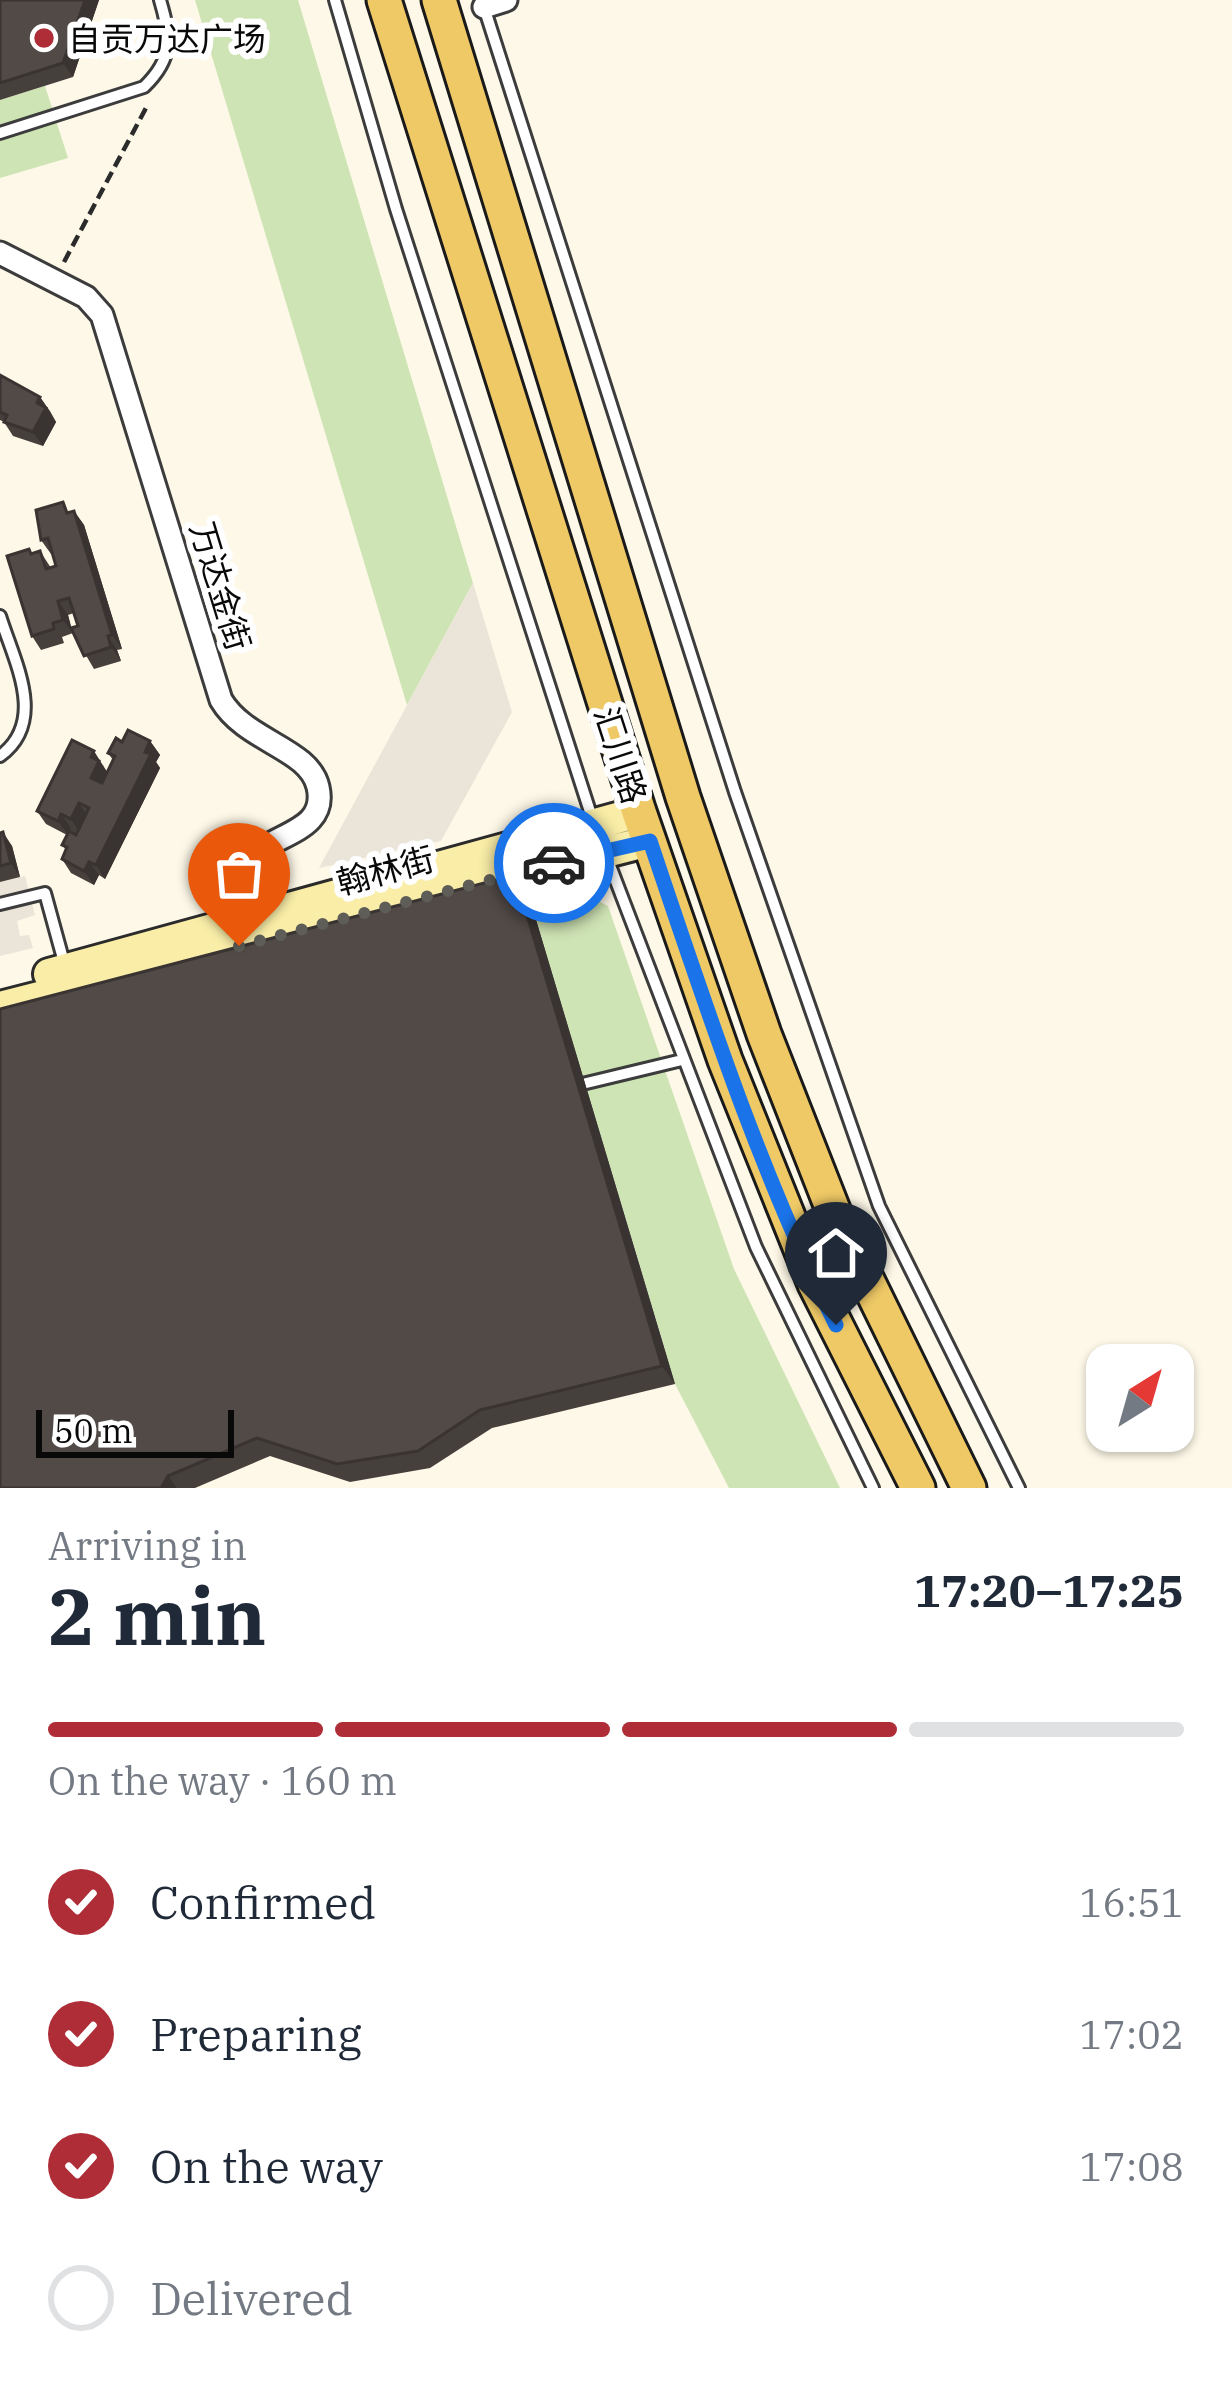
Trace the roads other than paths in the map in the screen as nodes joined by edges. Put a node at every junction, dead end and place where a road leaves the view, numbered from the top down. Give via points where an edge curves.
1 (160, 0) edge
2 (335, 0) edge
3 (384, 0) edge
4 (440, 0) edge
5 (506, 0) edge
6 (483, 3) edge
7 (0, 134) edge
8 (0, 253) edge
9 (0, 616) edge
10 (0, 756) edge
11 (645, 827) junction
12 (599, 838) junction
13 (0, 904) edge
14 (251, 920) junction
15 (66, 969) junction
16 (0, 986) edge
17 (0, 1007) edge
18 (682, 1060) junction
19 (557, 1090) edge
20 (872, 1488) edge
21 (918, 1488) edge
22 (969, 1488) edge
23 (1018, 1488) edge

1 - 7 lane via 170,45 144,87
2 - 12 lane
3 - 11 main road, 汇川路
4 - 22 main road, 汇川路 via 683,797 764,1034 835,1215
5 - 6 street
6 - 23 lane via 735,792 879,1206
8 - 14 street, 万达金街 via 86,297 107,325 221,700 236,722 297,757 318,784 306,825 248,862 242,884
9 - 10 lane via 26,715 16,742
11 - 12 street, 翰林街
11 - 21 main road, 汇川路 via 807,1264
12 - 14 street, 翰林街
12 - 17 street, 翰林街
12 - 18 lane
13 - 15 lane via 45,893
14 - 15 street, 翰林街
15 - 16 street, 翰林街
18 - 19 lane
18 - 20 lane via 756,1247

